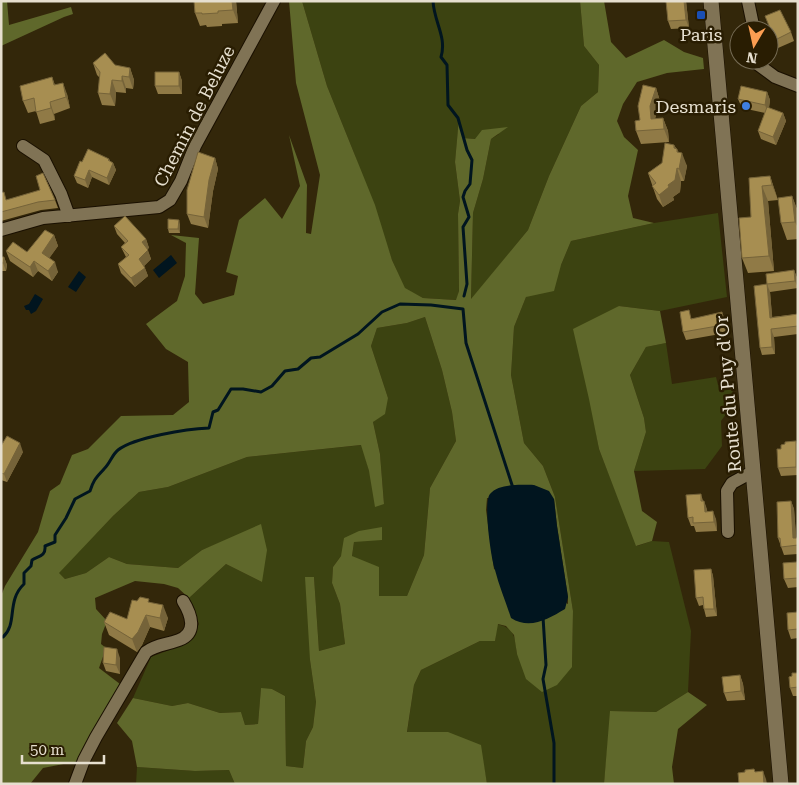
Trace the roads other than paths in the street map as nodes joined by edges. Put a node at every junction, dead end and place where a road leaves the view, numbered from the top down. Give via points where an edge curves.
1 (274, 1) edge
2 (711, 1) edge
3 (748, 1) edge
4 (752, 20) edge
5 (766, 70) edge
6 (798, 86) edge
7 (22, 146) dead end
8 (69, 216) junction
9 (1, 230) edge
10 (754, 471) junction
11 (728, 532) dead end
12 (183, 601) dead end
13 (75, 784) edge
14 (781, 784) edge

1 - 8 street, Chemin de Beluze via 194,146 170,200 159,207
2 - 10 main road, Route du Puy d'Or
3 - 4 street
5 - 6 street
7 - 8 street via 44,160
8 - 9 street, Chemin de Beluze via 42,218
10 - 11 street via 732,483 727,491
10 - 14 main road, Route du Puy d'Or
12 - 13 street via 190,612 192,623 189,633 180,640 154,646 146,652 96,737

